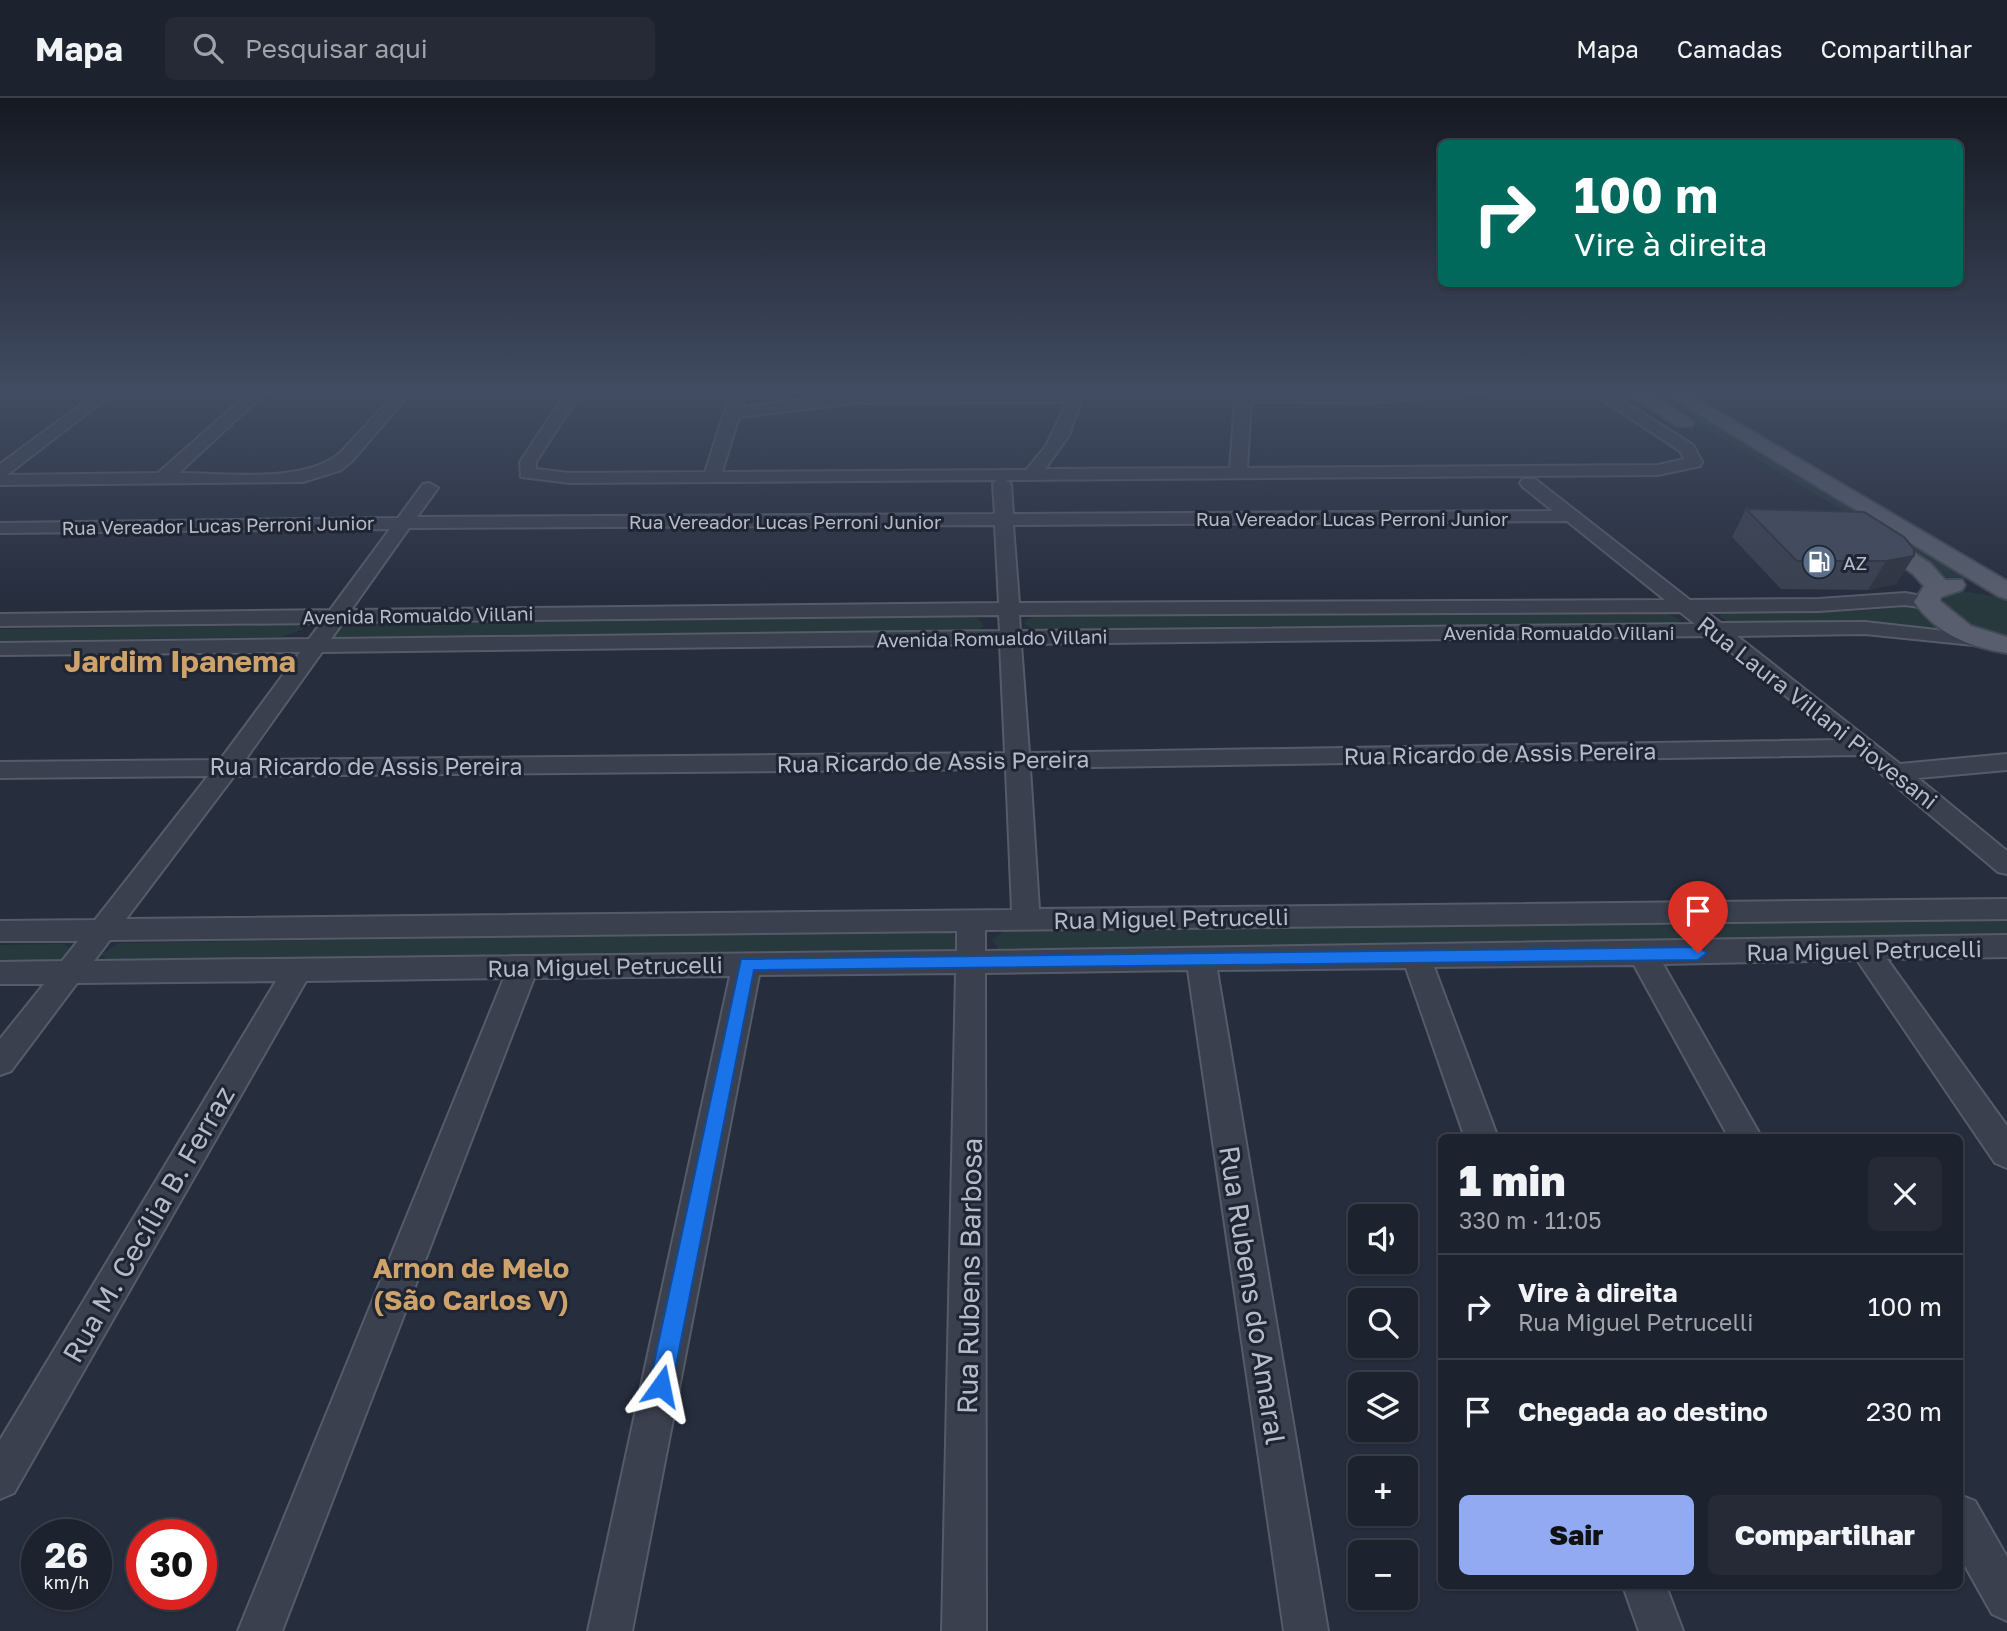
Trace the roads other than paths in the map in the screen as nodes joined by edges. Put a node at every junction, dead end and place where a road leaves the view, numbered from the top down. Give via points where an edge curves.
1 (15, 461) edge
2 (183, 461) edge
3 (341, 461) edge
4 (529, 461) edge
5 (718, 461) edge
6 (1042, 461) edge
7 (1239, 461) edge
8 (1693, 461) edge
9 (1748, 461) edge
10 (1786, 461) edge
11 (0, 472) edge
12 (1238, 473) junction
13 (1031, 474) junction
14 (712, 477) junction
15 (0, 480) edge
16 (161, 480) junction
17 (1529, 483) dead end
18 (1002, 484) dead end
19 (429, 488) dead end
20 (1569, 516) junction
21 (1006, 520) junction
22 (405, 523) junction
23 (0, 528) edge
24 (2007, 592) edge
25 (1932, 595) junction
26 (1683, 606) junction
27 (1008, 609) junction
28 (337, 615) junction
29 (0, 621) edge
30 (1716, 631) junction
31 (1010, 638) junction
32 (315, 643) junction
33 (2000, 644) edge
34 (0, 649) edge
35 (1866, 747) junction
36 (1017, 761) junction
37 (2007, 762) edge
38 (1982, 765) junction
39 (228, 767) junction
40 (0, 770) edge
41 (1897, 772) junction
42 (2007, 783) edge
43 (2007, 865) edge
44 (2007, 909) edge
45 (971, 920) junction
46 (1026, 920) junction
47 (102, 929) junction
48 (0, 931) edge
49 (2007, 946) edge
50 (1866, 951) junction
51 (1642, 954) junction
52 (1416, 956) junction
53 (1201, 959) junction
54 (973, 961) junction
55 (747, 964) junction
56 (523, 968) junction
57 (297, 970) junction
58 (68, 972) junction
59 (0, 973) edge
60 (0, 1062) edge
61 (1481, 1134) edge
62 (1744, 1134) edge
63 (2007, 1153) edge
64 (0, 1479) edge
65 (1963, 1521) edge
66 (1645, 1589) edge
67 (2007, 1599) edge
68 (260, 1631) edge
69 (610, 1631) edge
70 (964, 1631) edge
71 (1306, 1631) edge
72 (1661, 1631) edge

1 - 11 street
2 - 16 street
3 - 16 street via 325,471 292,479
4 - 14 street via 527,473 570,478
5 - 14 street
6 - 13 street
7 - 12 street
8 - 12 street via 1658,470
9 - 25 main road via 1922,569
10 - 24 main road
12 - 13 street
13 - 14 street
15 - 16 street
17 - 20 street, Rua Laura Villani Piovesani
18 - 21 street
19 - 22 street
20 - 21 street, Rua Vereador Lucas Perroni Junior
20 - 26 street, Rua Laura Villani Piovesani
21 - 22 street, Rua Vereador Lucas Perroni Junior
21 - 27 street
22 - 23 street, Rua Vereador Lucas Perroni Junior
22 - 28 street
24 - 25 main road via 1969,586
25 - 26 street, Avenida Romualdo Villani via 1819,606
25 - 33 main road via 1936,615 1956,629
26 - 27 street, Avenida Romualdo Villani
26 - 30 street, Rua Laura Villani Piovesani
27 - 28 street, Avenida Romualdo Villani
27 - 31 street
28 - 29 street, Avenida Romualdo Villani
28 - 32 street
30 - 31 street, Avenida Romualdo Villani
30 - 33 street, Avenida Romualdo Villani via 1865,628
30 - 35 street, Rua Laura Villani Piovesani
31 - 32 street, Avenida Romualdo Villani
31 - 36 street
32 - 34 street, Avenida Romualdo Villani
32 - 39 street
35 - 36 street, Rua Ricardo de Assis Pereira
35 - 41 street, Rua Laura Villani Piovesani
36 - 39 street, Rua Ricardo de Assis Pereira
36 - 46 street
37 - 38 street
38 - 41 street
38 - 42 street
39 - 40 street, Rua Ricardo de Assis Pereira
39 - 47 street
41 - 43 street, Rua Laura Villani Piovesani
44 - 46 street, Rua Miguel Petrucelli
45 - 46 street, Rua Miguel Petrucelli
45 - 47 street, Rua Miguel Petrucelli
45 - 54 street, Rua Rubens Barbosa
47 - 48 street, Rua Miguel Petrucelli
47 - 58 street
49 - 50 street, Rua Miguel Petrucelli
50 - 51 street, Rua Miguel Petrucelli
50 - 63 street
51 - 52 street, Rua Miguel Petrucelli
51 - 62 street
52 - 53 street, Rua Miguel Petrucelli
52 - 61 street
53 - 54 street, Rua Miguel Petrucelli
53 - 71 street, Rua Rubens do Amaral
54 - 55 street, Rua Miguel Petrucelli
54 - 70 street, Rua Rubens Barbosa
55 - 56 street, Rua Miguel Petrucelli
55 - 69 street
56 - 57 street, Rua Miguel Petrucelli
56 - 68 street
57 - 58 street, Rua Miguel Petrucelli
57 - 64 street, Rua M. Cecília B. Ferraz
58 - 59 street, Rua Miguel Petrucelli
58 - 60 street
65 - 67 street
66 - 72 street

